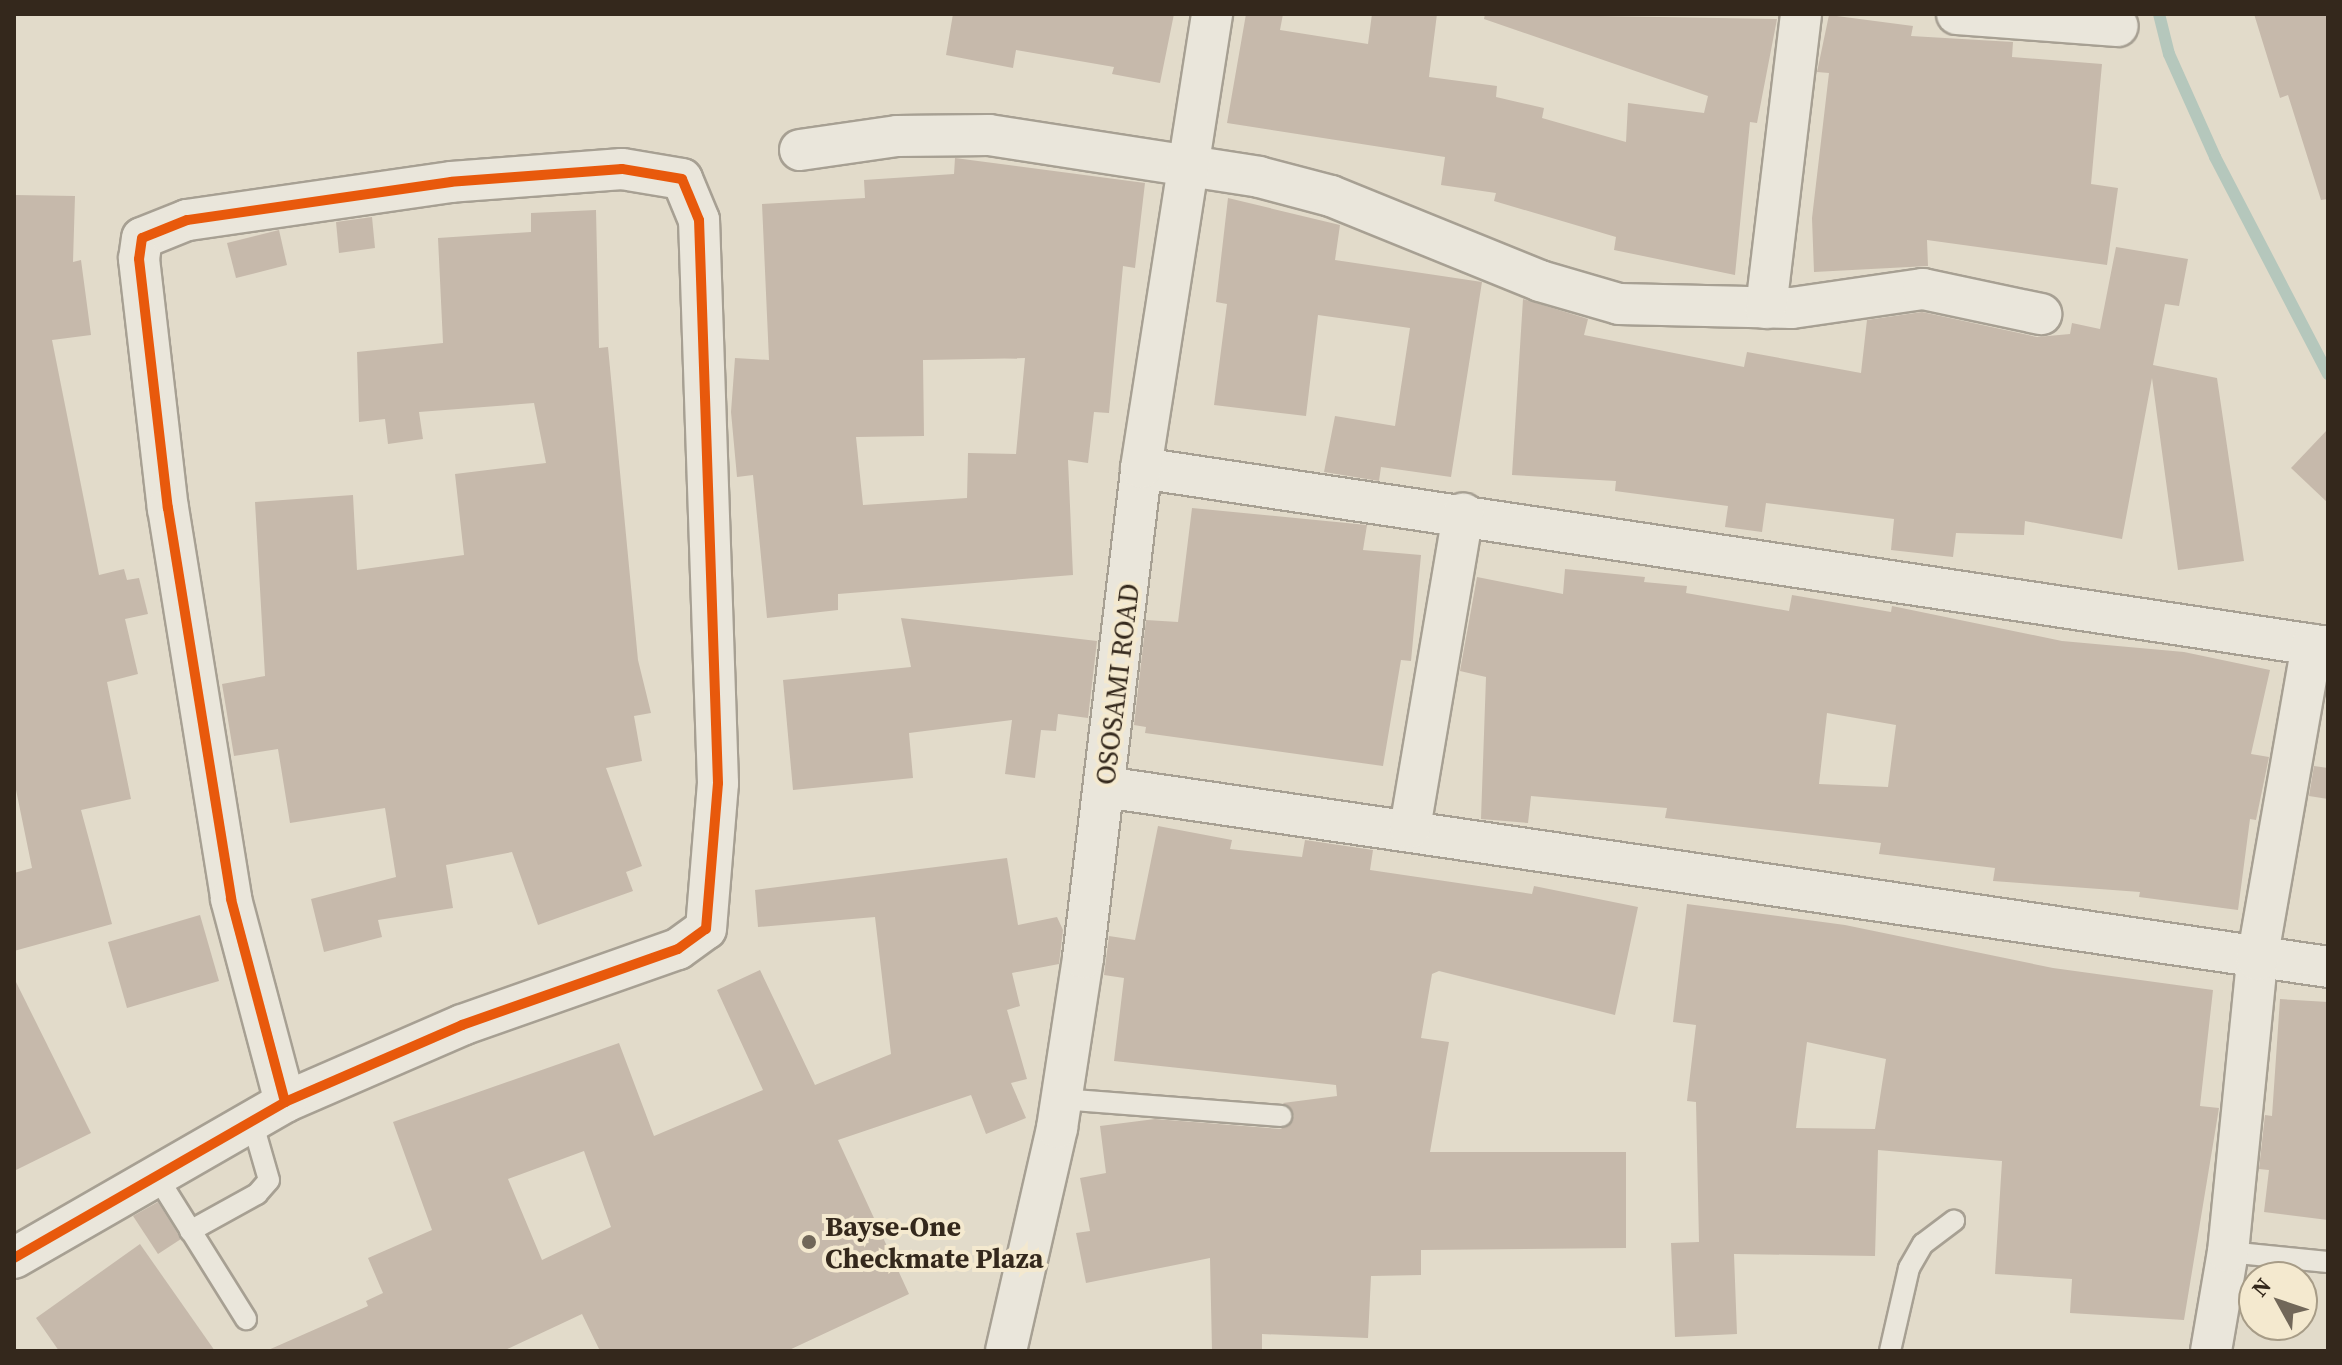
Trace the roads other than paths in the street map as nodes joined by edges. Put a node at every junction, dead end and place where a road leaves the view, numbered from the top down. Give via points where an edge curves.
1 (1212, 14) edge
2 (1801, 14) edge
3 (1957, 14) edge
4 (2118, 26) dead end
5 (800, 150) dead end
6 (1187, 164) junction
7 (1766, 308) junction
8 (2041, 314) dead end
9 (1141, 468) junction
10 (1463, 513) junction
11 (2320, 646) edge
12 (1105, 787) junction
13 (1410, 828) junction
14 (2257, 960) junction
15 (2328, 967) edge
16 (1061, 1099) junction
17 (268, 1111) junction
18 (1281, 1116) dead end
19 (156, 1175) junction
20 (1954, 1221) dead end
21 (190, 1231) junction
22 (2228, 1252) junction
23 (14, 1258) edge
24 (2328, 1262) edge
25 (246, 1319) dead end
26 (1006, 1351) edge
27 (1890, 1351) edge
28 (2211, 1351) edge

1 - 6 street, OSOSAMI ROAD
2 - 7 street
3 - 4 street
5 - 6 street via 897,136 989,135
6 - 7 street via 1331,196 1540,281 1619,304
6 - 9 street, OSOSAMI ROAD
7 - 8 street via 1923,289
9 - 10 street
9 - 12 street, OSOSAMI ROAD
10 - 11 street
10 - 13 street
11 - 14 street
12 - 13 street
12 - 16 street, OSOSAMI ROAD
13 - 14 street
14 - 15 street
14 - 22 street
16 - 18 lane
16 - 26 street, OSOSAMI ROAD
17 - 17 street via 168,508 139,259 142,238 187,220 451,182 622,169 682,179 699,220 718,783 706,929 678,949 462,1025
17 - 19 street
17 - 21 lane via 269,1180 257,1194
19 - 21 lane
19 - 23 street
20 - 27 lane via 1923,1244 1909,1268
21 - 25 lane
22 - 24 lane
22 - 28 street

